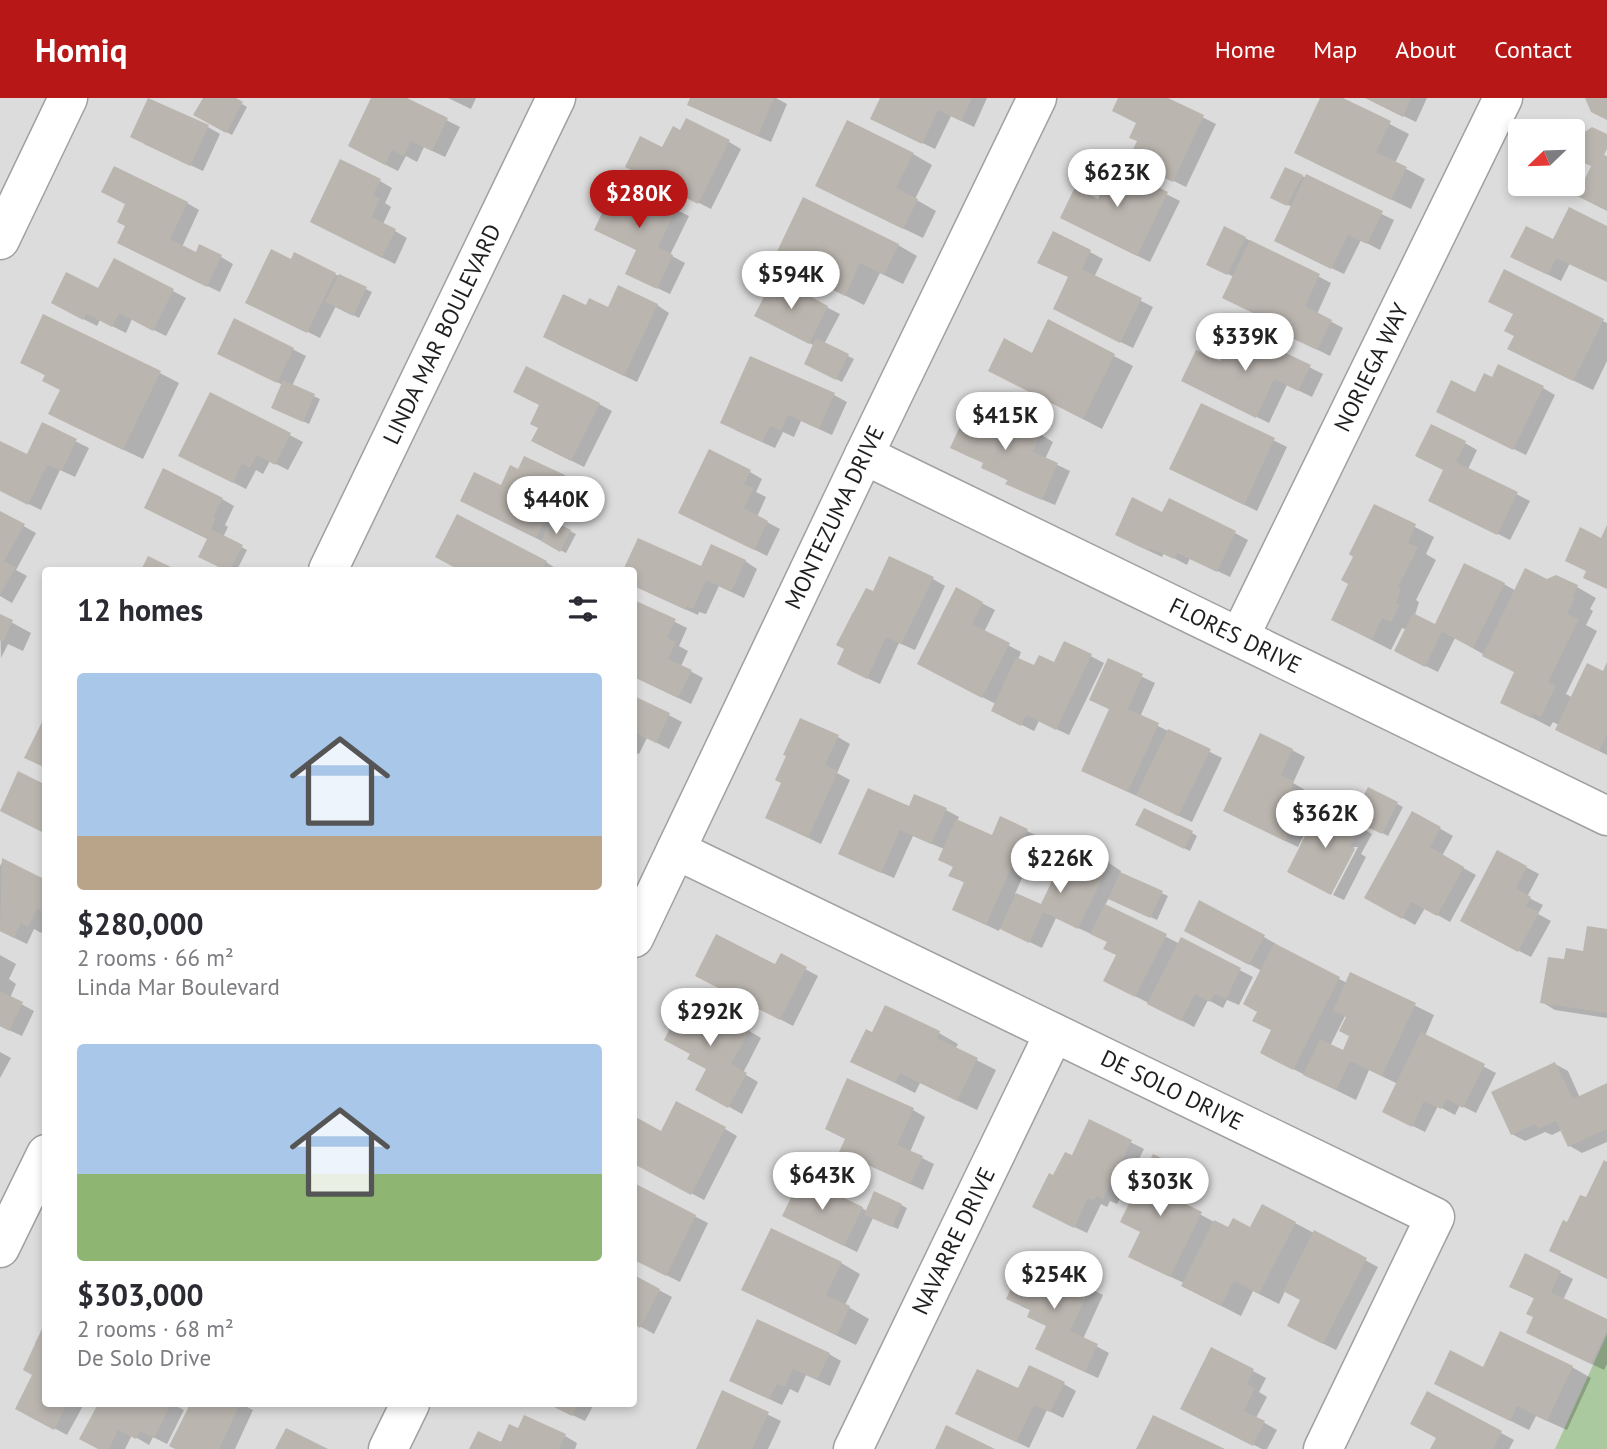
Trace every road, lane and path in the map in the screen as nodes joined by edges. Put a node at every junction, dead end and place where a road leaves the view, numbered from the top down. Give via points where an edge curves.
1 (68, 98) edge
2 (556, 98) edge
3 (1037, 98) edge
4 (1503, 98) edge
5 (0, 240) edge
6 (864, 455) junction
7 (329, 567) edge
8 (1240, 636) junction
9 (1607, 816) edge
10 (676, 850) junction
11 (637, 932) edge
12 (1054, 1033) junction
13 (42, 1162) edge
14 (0, 1248) edge
15 (409, 1407) edge
16 (388, 1449) edge
17 (853, 1449) edge
18 (1324, 1449) edge

1 - 5 street
2 - 7 street, LINDA MAR BOULEVARD
3 - 6 street, MONTEZUMA DRIVE
4 - 8 street, NORIEGA WAY
6 - 8 street, FLORES DRIVE
6 - 10 street, MONTEZUMA DRIVE
8 - 9 street, FLORES DRIVE
10 - 11 street, MONTEZUMA DRIVE
10 - 12 street, DE SOLO DRIVE
12 - 17 street, NAVARRE DRIVE
12 - 18 street, DE SOLO DRIVE via 1435,1217
13 - 14 street
15 - 16 street

